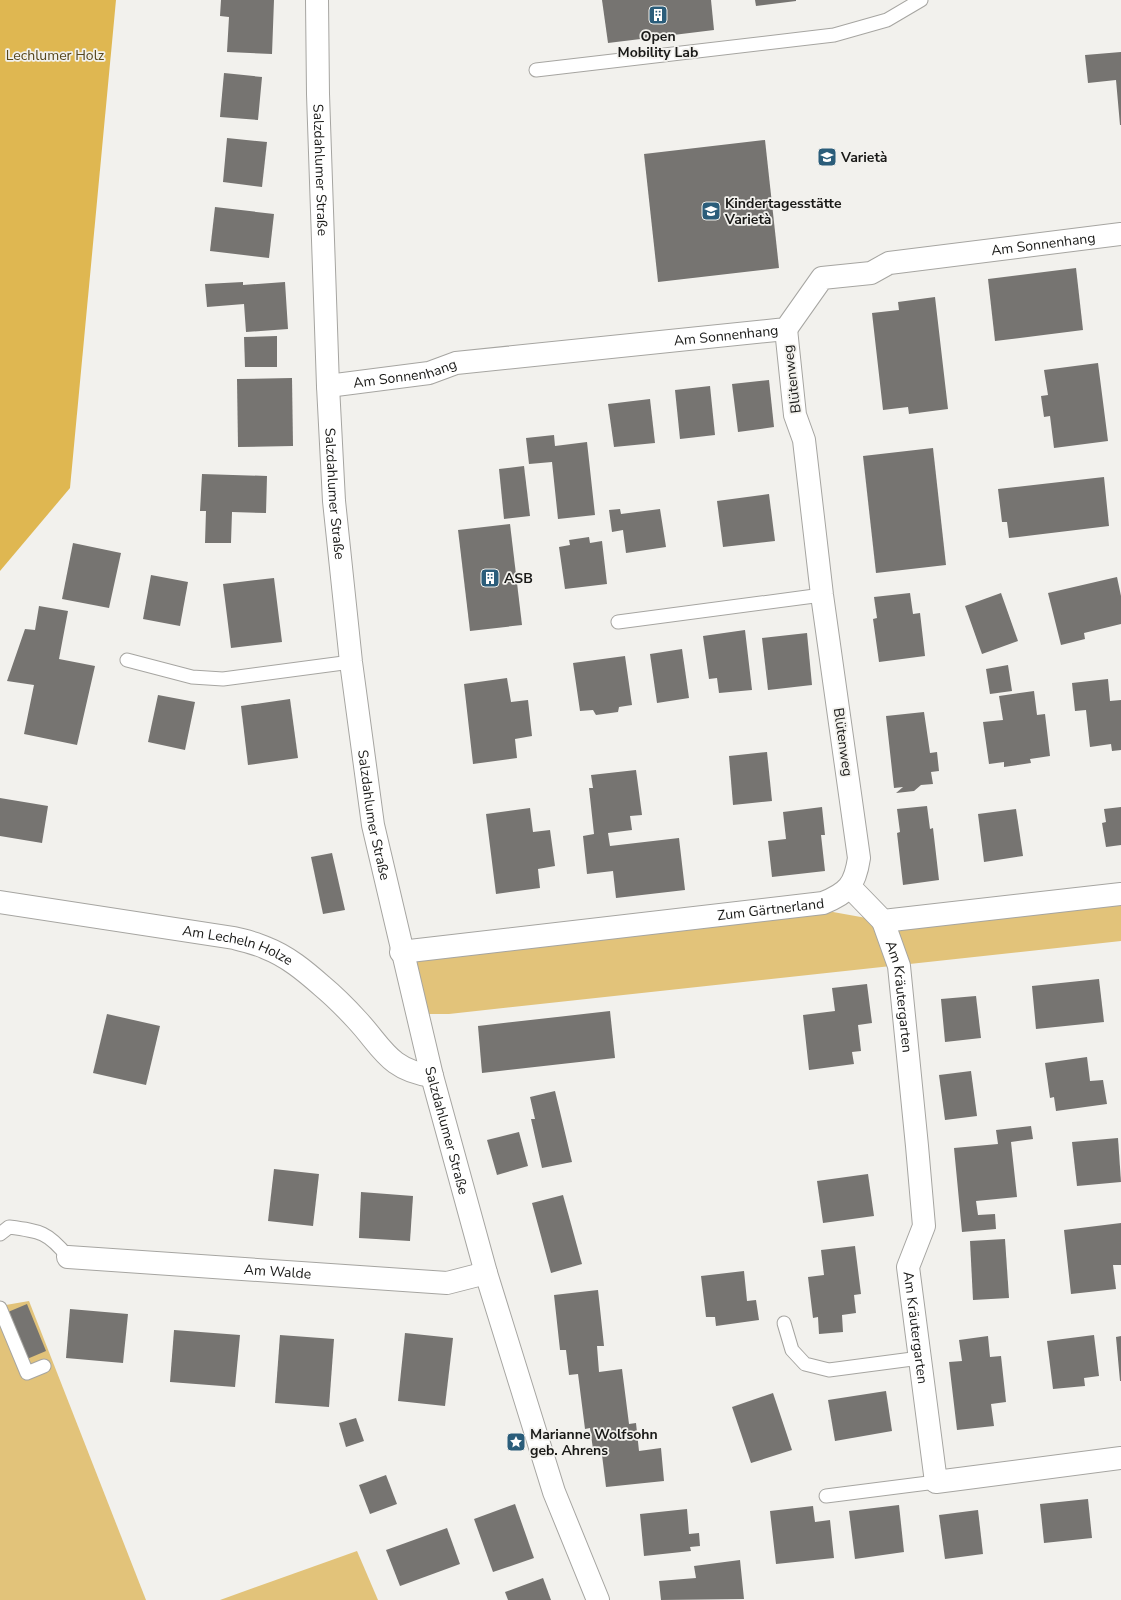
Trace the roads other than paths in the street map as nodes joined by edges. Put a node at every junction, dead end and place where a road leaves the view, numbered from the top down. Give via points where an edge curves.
1 (317, 0) edge
2 (921, 0) edge
3 (536, 70) dead end
4 (1121, 234) edge
5 (786, 329) junction
6 (328, 386) junction
7 (822, 595) junction
8 (618, 622) dead end
9 (127, 660) dead end
10 (351, 662) junction
11 (850, 887) junction
12 (1121, 894) edge
13 (0, 902) edge
14 (883, 921) junction
15 (402, 952) junction
16 (432, 1076) junction
17 (0, 1234) edge
18 (68, 1257) joint
19 (486, 1273) junction
20 (0, 1308) edge
21 (784, 1323) dead end
22 (920, 1358) junction
23 (44, 1366) dead end
24 (1121, 1458) edge
25 (936, 1482) junction
26 (826, 1496) dead end
27 (598, 1600) edge

1 - 6 street, Salzdahlumer Straße
2 - 3 lane via 887,20 834,35
4 - 5 street, Am Sonnenhang via 889,263 871,273 822,278
5 - 6 street, Am Sonnenhang via 456,363 429,373
5 - 7 street, Blütenweg via 795,415 804,440
6 - 10 street, Salzdahlumer Straße via 334,501
7 - 8 lane
7 - 11 street, Blütenweg via 859,858
9 - 10 lane via 192,677 223,679
10 - 15 street, Salzdahlumer Straße via 373,824
11 - 14 street
11 - 15 street, Zum Gärtnerland via 840,896 823,903
12 - 14 street
13 - 16 street, Am Lecheln Holze via 234,938 266,948 296,965 322,986 397,1064 414,1074
14 - 22 street, Am Kräutergarten via 899,966 924,1226 908,1267
15 - 16 street, Salzdahlumer Straße
16 - 19 street, Salzdahlumer Straße
17 - 18 lane via 9,1227 38,1231 55,1241
18 - 19 street, Am Walde via 447,1282
19 - 27 street, Salzdahlumer Straße via 554,1492
20 - 23 lane via 27,1373
21 - 22 lane via 792,1350 805,1364 829,1370
22 - 25 street, Am Kräutergarten
24 - 25 street
25 - 26 lane

